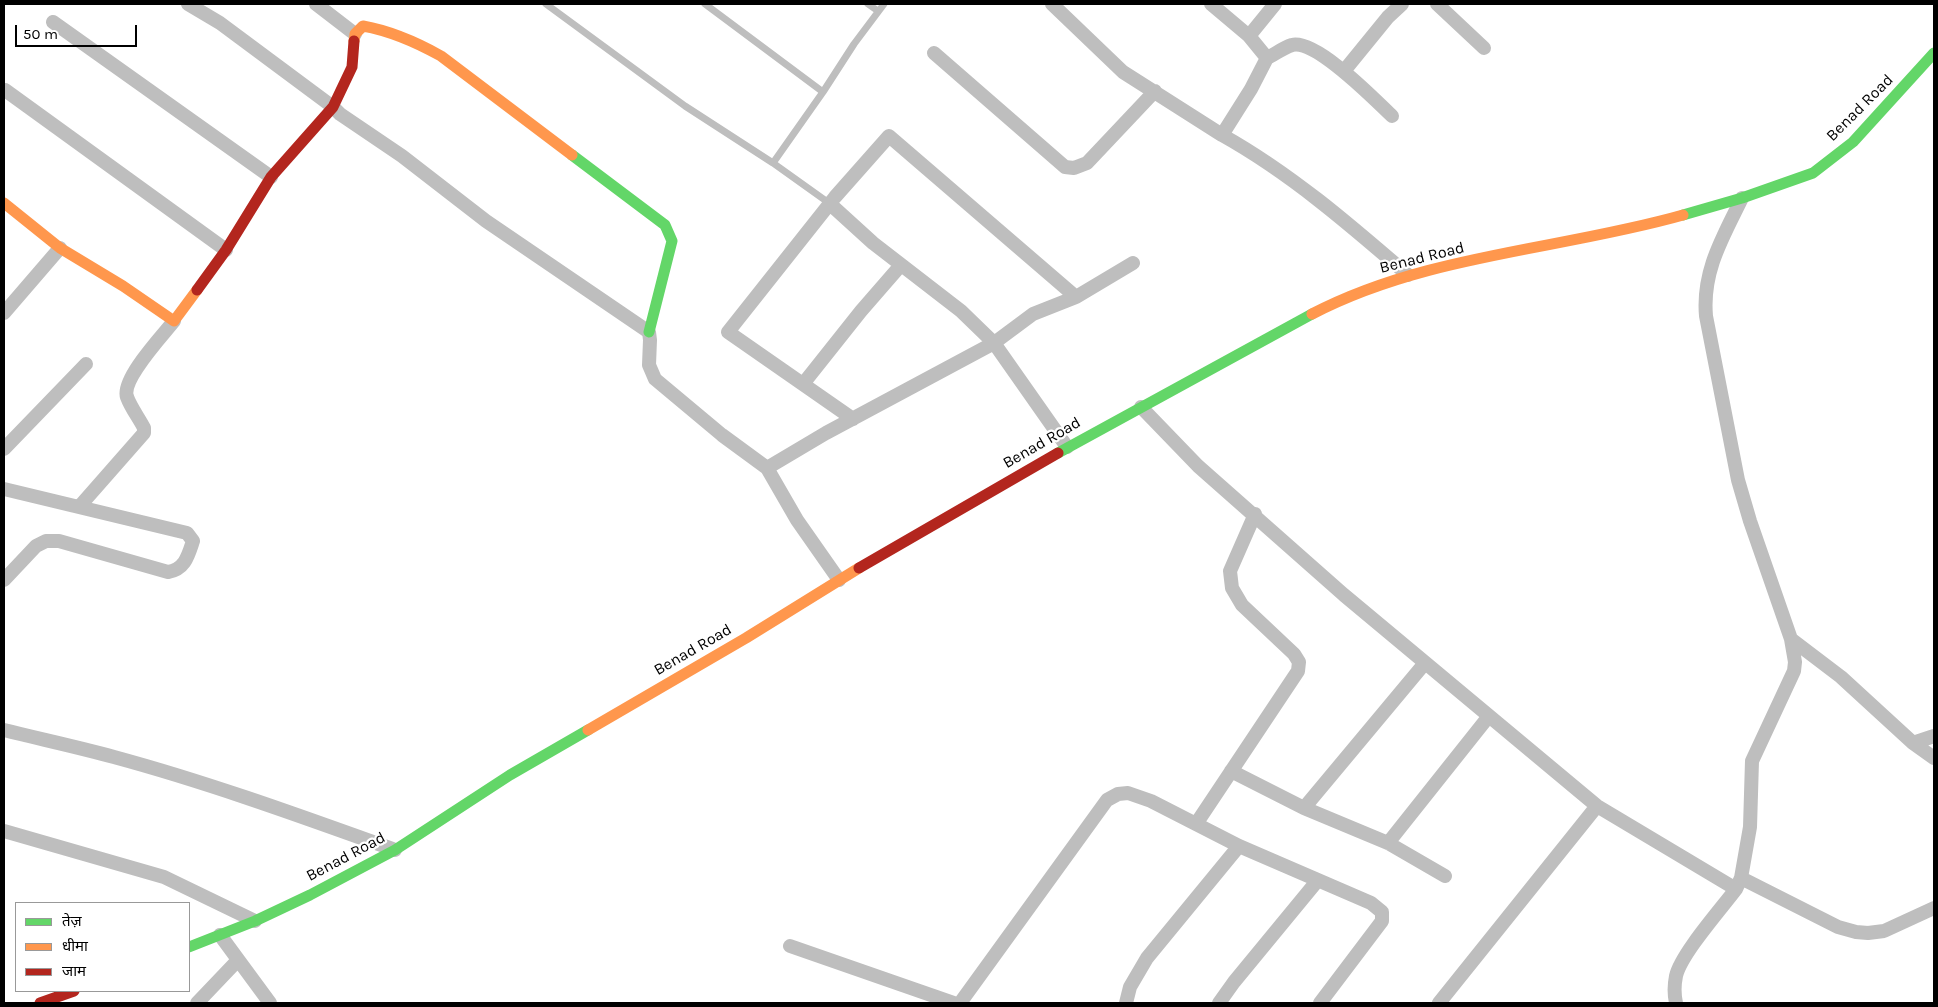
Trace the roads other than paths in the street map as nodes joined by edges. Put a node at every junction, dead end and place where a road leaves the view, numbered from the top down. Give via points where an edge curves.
1 (188, 4) edge
2 (316, 4) edge
3 (546, 4) edge
4 (705, 4) edge
5 (868, 4) edge
6 (884, 4) edge
7 (1052, 4) edge
8 (1211, 4) edge
9 (1275, 4) edge
10 (1402, 4) edge
11 (1437, 4) edge
12 (878, 11) junction
13 (54, 22) dead end
14 (355, 34) junction
15 (1249, 36) junction
16 (1484, 48) dead end
17 (934, 53) dead end
18 (1934, 53) edge
19 (1267, 58) junction
20 (1344, 71) junction
21 (5, 90) edge
22 (1155, 91) junction
23 (823, 92) junction
24 (333, 107) junction
25 (1392, 116) dead end
26 (1222, 135) junction
27 (773, 162) junction
28 (271, 177) junction
29 (1742, 198) junction
30 (4, 203) edge
31 (829, 203) junction
32 (60, 248) junction
33 (226, 250) junction
34 (1133, 263) dead end
35 (901, 266) junction
36 (1408, 275) junction
37 (1076, 297) junction
38 (4, 313) edge
39 (174, 321) junction
40 (649, 332) junction
41 (994, 343) junction
42 (86, 364) dead end
43 (803, 384) junction
44 (1141, 407) junction
45 (853, 418) junction
46 (1067, 447) junction
47 (4, 449) edge
48 (767, 468) junction
49 (4, 489) edge
50 (78, 507) junction
51 (1255, 514) junction
52 (4, 580) edge
53 (838, 580) junction
54 (1791, 639) junction
55 (1424, 663) junction
56 (1489, 716) junction
57 (4, 730) edge
58 (1934, 736) edge
59 (1913, 743) junction
60 (1934, 758) edge
61 (1231, 771) junction
62 (1597, 806) junction
63 (1304, 808) junction
64 (1196, 824) junction
65 (4, 831) edge
66 (1388, 843) junction
67 (1239, 846) junction
68 (395, 850) junction
69 (1445, 876) dead end
70 (1318, 880) junction
71 (1739, 884) junction
72 (1934, 908) edge
73 (255, 921) junction
74 (220, 935) junction
75 (790, 946) dead end
76 (190, 947) edge
77 (238, 960) junction
78 (71, 992) edge
79 (40, 1003) edge
80 (197, 1003) edge
81 (270, 1003) edge
82 (954, 1003) edge
83 (960, 1003) edge
84 (1126, 1003) edge
85 (1219, 1003) edge
86 (1320, 1003) edge
87 (1440, 1003) edge
88 (1676, 1003) edge

1 - 24 street
2 - 14 street
3 - 27 lane via 685,106
4 - 23 lane
5 - 12 lane
6 - 12 lane
7 - 22 street via 1123,72
8 - 15 street
9 - 15 street
10 - 20 street
11 - 16 street
12 - 23 lane
13 - 28 street
14 - 24 main road via 352,67
14 - 40 main road via 362,26 379,28 413,40 441,56 665,225 672,241
15 - 19 street
17 - 22 street via 1066,167 1087,163
18 - 29 main road, Benad Road via 1853,142 1813,173
19 - 20 street via 1293,45 1309,47
19 - 26 street
20 - 25 street
21 - 33 street
22 - 26 street
23 - 27 lane
24 - 28 main road
24 - 40 street via 486,221
26 - 36 street via 1256,153 1333,211
27 - 31 lane
28 - 33 main road
29 - 36 main road, Benad Road via 1675,217
29 - 54 street via 1715,253 1704,297 1706,316 1738,480
30 - 32 main road
31 - 35 street
31 - 37 street via 888,136
31 - 43 street via 728,332
32 - 38 street
32 - 39 main road
33 - 39 main road
34 - 37 street
35 - 41 street via 961,311
35 - 43 street
36 - 44 main road, Benad Road via 1343,298
37 - 41 street via 1033,314
39 - 50 street via 129,382 126,395 144,433
40 - 48 street via 649,364 655,379
41 - 45 street
41 - 46 street
42 - 47 street
43 - 45 street
44 - 46 main road, Benad Road
44 - 51 street via 1198,466
45 - 48 street
46 - 53 main road, Benad Road
48 - 53 street via 797,520
49 - 50 street
50 - 52 street via 187,534 194,542 181,567 168,572 59,541 46,541 36,546
51 - 55 street
51 - 61 street via 1230,571 1232,588 1242,605 1299,662 1298,671
53 - 68 main road, Benad Road via 746,638 510,775
54 - 59 street via 1841,677
54 - 71 street via 1794,671 1752,761 1750,827
55 - 56 street
55 - 63 street
56 - 62 street
56 - 66 street
57 - 68 street via 189,779
58 - 59 street
59 - 60 street
61 - 63 street
61 - 64 street
62 - 71 street
62 - 87 street
63 - 66 street
64 - 67 street
64 - 83 street via 1128,793 1107,800
65 - 73 street via 164,877
66 - 69 street
67 - 70 street
67 - 84 street via 1147,958 1130,987
68 - 73 main road, Benad Road
70 - 85 street
70 - 86 street via 1371,903 1382,912 1382,921
71 - 72 street via 1856,932 1884,931
71 - 88 street via 1683,959 1676,975
73 - 74 main road, Benad Road
74 - 76 main road, Benad Road
74 - 77 street
75 - 82 street
77 - 80 street
77 - 81 street
78 - 79 main road

